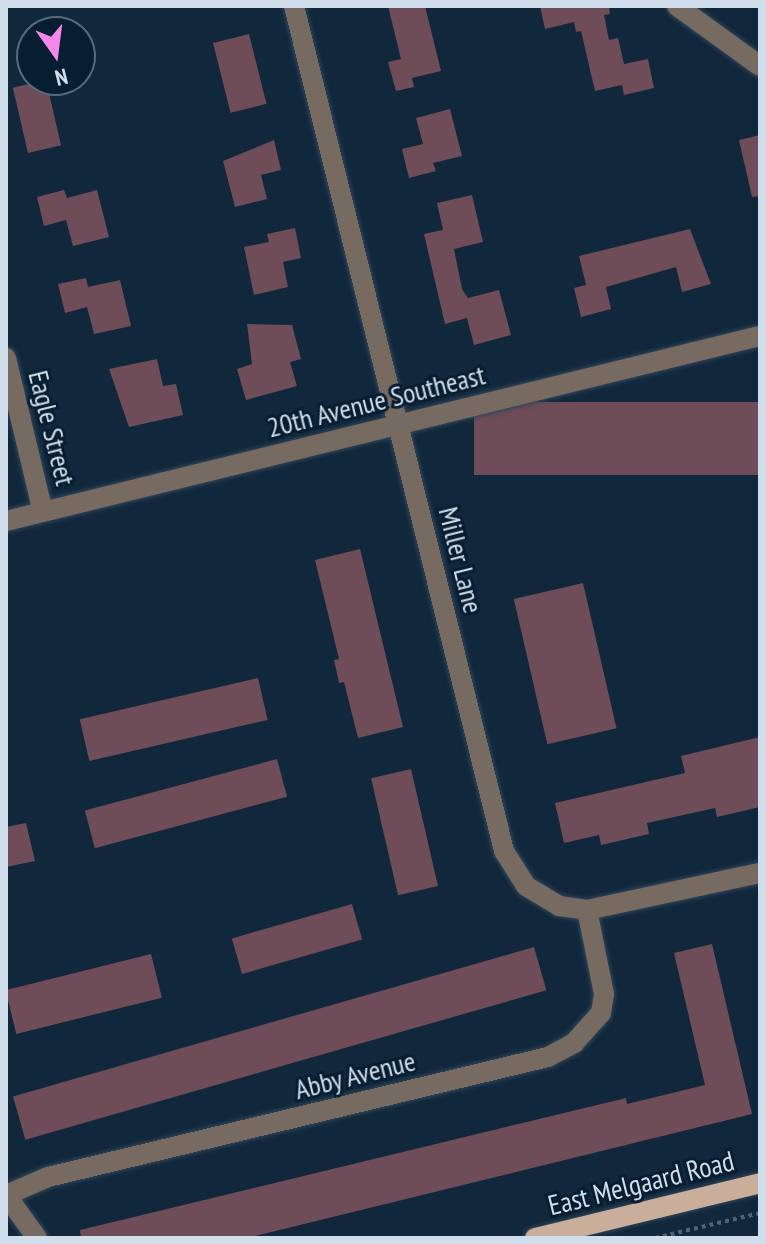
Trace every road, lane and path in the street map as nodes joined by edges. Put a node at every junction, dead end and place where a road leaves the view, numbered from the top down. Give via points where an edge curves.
1 (294, 6) edge
2 (677, 6) edge
3 (760, 66) edge
4 (760, 336) edge
5 (6, 358) edge
6 (399, 424) junction
7 (43, 512) junction
8 (6, 521) edge
9 (760, 873) edge
10 (587, 910) junction
11 (760, 1183) edge
12 (6, 1195) edge
13 (760, 1213) edge
14 (37, 1238) edge
15 (535, 1238) edge
16 (655, 1238) edge

1 - 6 street, Miller Lane
2 - 3 street
4 - 6 street, 20th Avenue Southeast
5 - 7 street, Eagle Street
6 - 7 street, 20th Avenue Southeast
6 - 10 street, Miller Lane via 504,851 534,892 559,906
7 - 8 street, 20th Avenue Southeast
9 - 10 street, Miller Lane
10 - 12 street, Abby Avenue via 604,994 601,1013 574,1043 548,1057 48,1177
11 - 15 main road, East Melgaard Road
12 - 14 street
13 - 16 path

